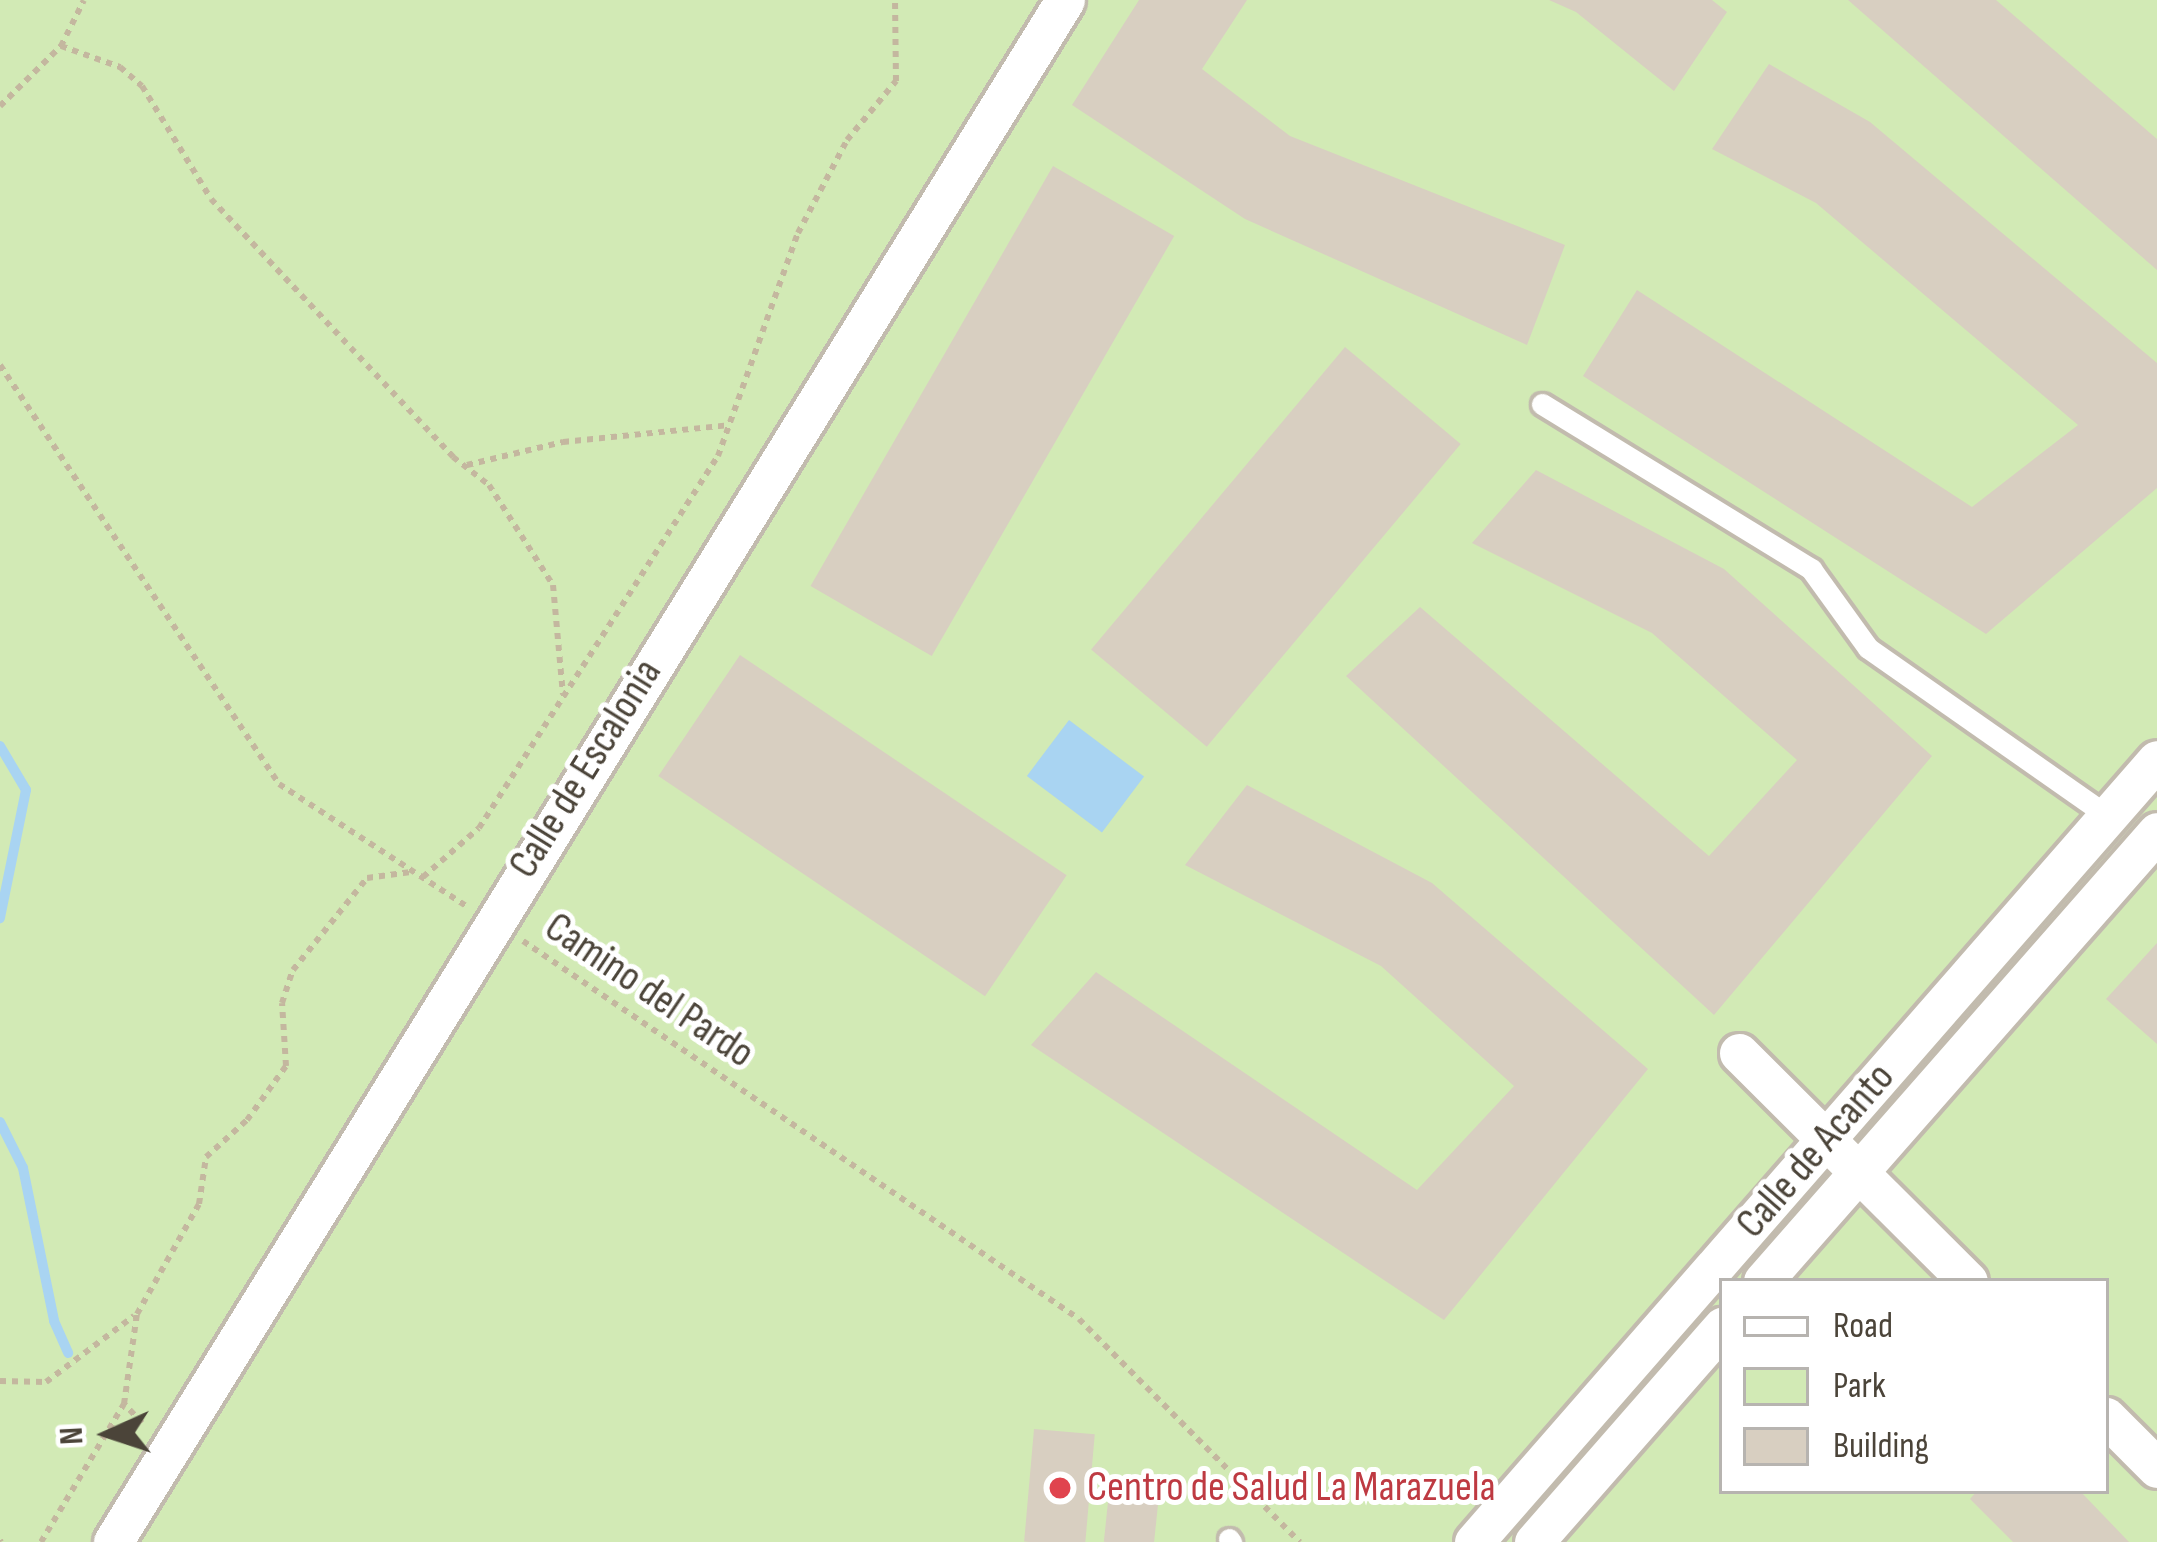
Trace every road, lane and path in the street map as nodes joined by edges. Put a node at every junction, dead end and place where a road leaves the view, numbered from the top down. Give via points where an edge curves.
1 (83, 0) edge
2 (895, 0) edge
3 (1065, 0) edge
4 (61, 46) junction
5 (0, 106) edge
6 (0, 365) edge
7 (1542, 404) dead end
8 (729, 425) junction
9 (464, 466) junction
10 (563, 699) junction
11 (2157, 760) edge
12 (2108, 816) junction
13 (2157, 832) edge
14 (419, 874) junction
15 (491, 923) junction
16 (1738, 1053) dead end
17 (1826, 1139) junction
18 (1858, 1172) junction
19 (1765, 1278) edge
20 (1966, 1278) edge
21 (137, 1313) junction
22 (1719, 1331) edge
23 (0, 1382) edge
24 (124, 1404) junction
25 (2109, 1420) edge
26 (169, 1452) junction
27 (2157, 1468) edge
28 (41, 1542) edge
29 (113, 1542) edge
30 (1300, 1542) edge
31 (1474, 1542) edge
32 (1534, 1542) edge

1 - 4 path
2 - 8 path via 896,81 847,140 798,233
3 - 15 street, Calle de Escalonia
4 - 5 path
4 - 9 path via 119,67 142,86 211,200
6 - 14 path, Camino del Pardo via 279,784
7 - 12 lane via 1811,569 1868,648
8 - 9 path via 563,442
8 - 10 path via 688,507
9 - 10 path via 489,485 553,585
10 - 14 path via 479,827
11 - 12 street, Calle de Acanto
12 - 17 street, Calle de Acanto
13 - 18 street, Calle de Acanto
14 - 15 path, Camino del Pardo
14 - 21 path via 367,878 316,931 282,1003 286,1066 248,1120 206,1157 199,1204
15 - 26 street, Calle de Escalonia
15 - 30 path, Camino del Pardo via 1079,1319
16 - 17 street
17 - 18 street
17 - 31 street, Calle de Acanto
18 - 19 street, Calle de Acanto
18 - 20 street
21 - 23 path via 46,1382
21 - 24 path
22 - 32 street
24 - 26 path
24 - 28 path
25 - 27 street
26 - 29 street, Calle de Escalonia

